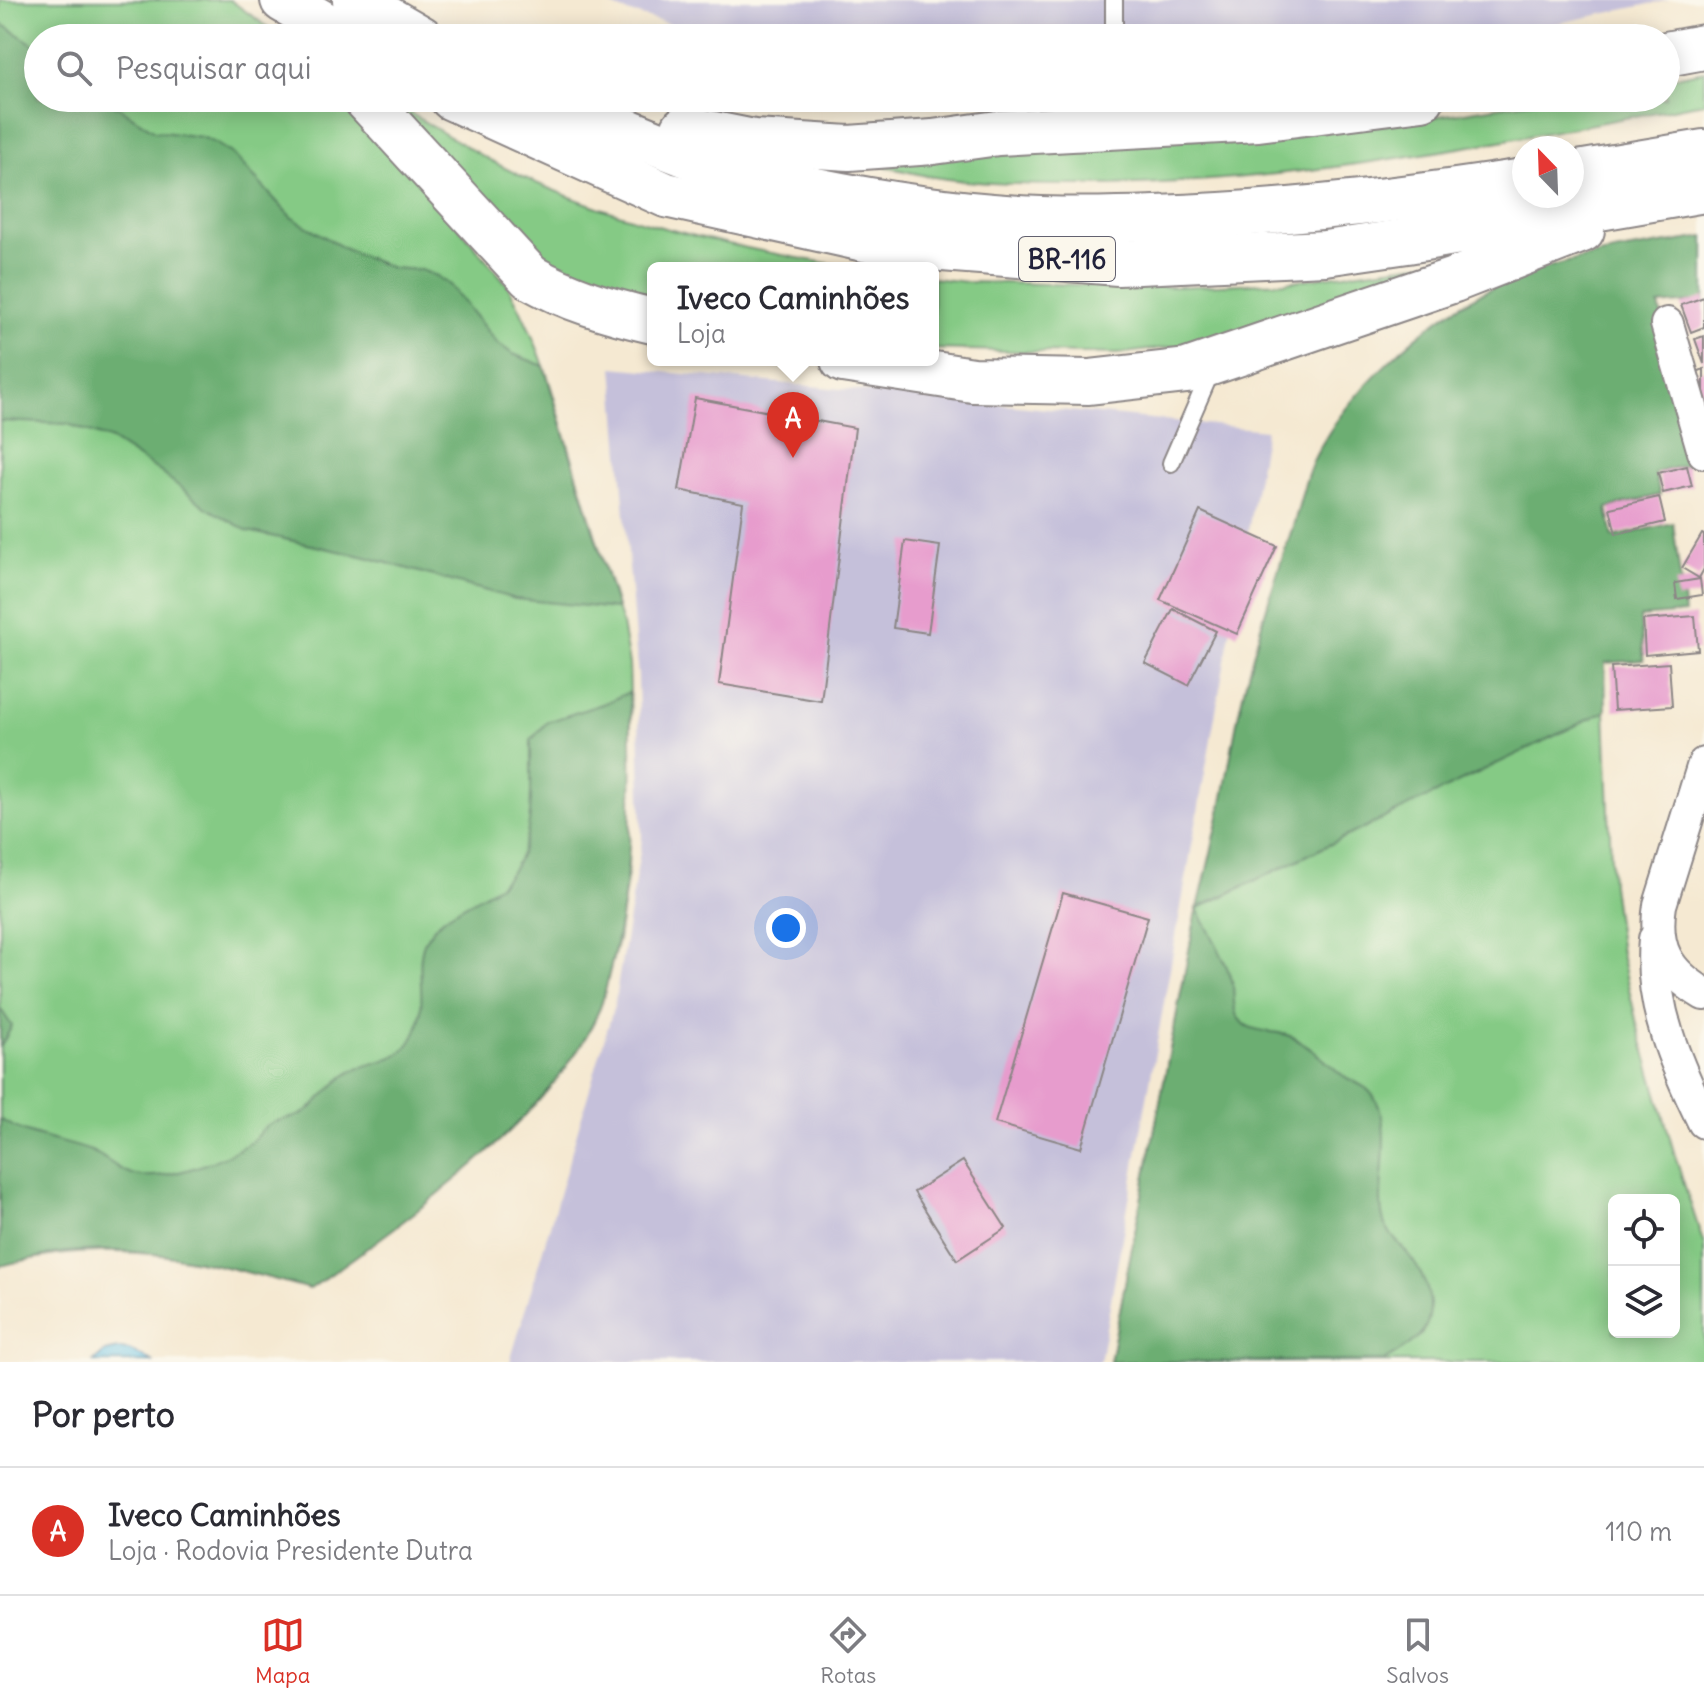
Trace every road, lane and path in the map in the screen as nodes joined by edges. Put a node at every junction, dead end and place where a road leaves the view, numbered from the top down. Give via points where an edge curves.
1 (266, 0) edge
2 (283, 0) edge
3 (355, 0) edge
4 (1114, 0) edge
5 (291, 24) edge
6 (324, 24) edge
7 (397, 24) edge
8 (1114, 24) edge
9 (1704, 47) edge
10 (1680, 51) edge
11 (378, 112) edge
12 (483, 112) edge
13 (584, 112) edge
14 (608, 112) edge
15 (1313, 112) edge
16 (1113, 113) edge
17 (1704, 152) edge
18 (1584, 172) edge
19 (1512, 183) edge
20 (1686, 193) edge
21 (647, 320) edge
22 (1667, 324) dead end
23 (1215, 362) junction
24 (882, 366) edge
25 (1704, 452) edge
26 (1171, 463) dead end
27 (1704, 764) edge
28 (1657, 924) junction
29 (1704, 994) edge
30 (1704, 1122) edge

1 - 5 highway
2 - 6 highway
3 - 7 highway
4 - 8 lane
9 - 10 highway
11 - 21 highway via 530,277 559,294
12 - 20 highway, BR-116 via 666,195 891,245 1118,263 1325,253
13 - 19 highway, BR-116 via 680,152 780,183 994,217 1216,216 1319,209
14 - 16 highway via 754,142 849,148 933,142
15 - 16 highway via 1258,119
17 - 18 highway
20 - 23 highway
22 - 25 street
23 - 24 highway via 1187,371 1089,382 973,380
23 - 26 lane
27 - 28 street
28 - 29 street via 1671,967
28 - 30 street via 1656,997

